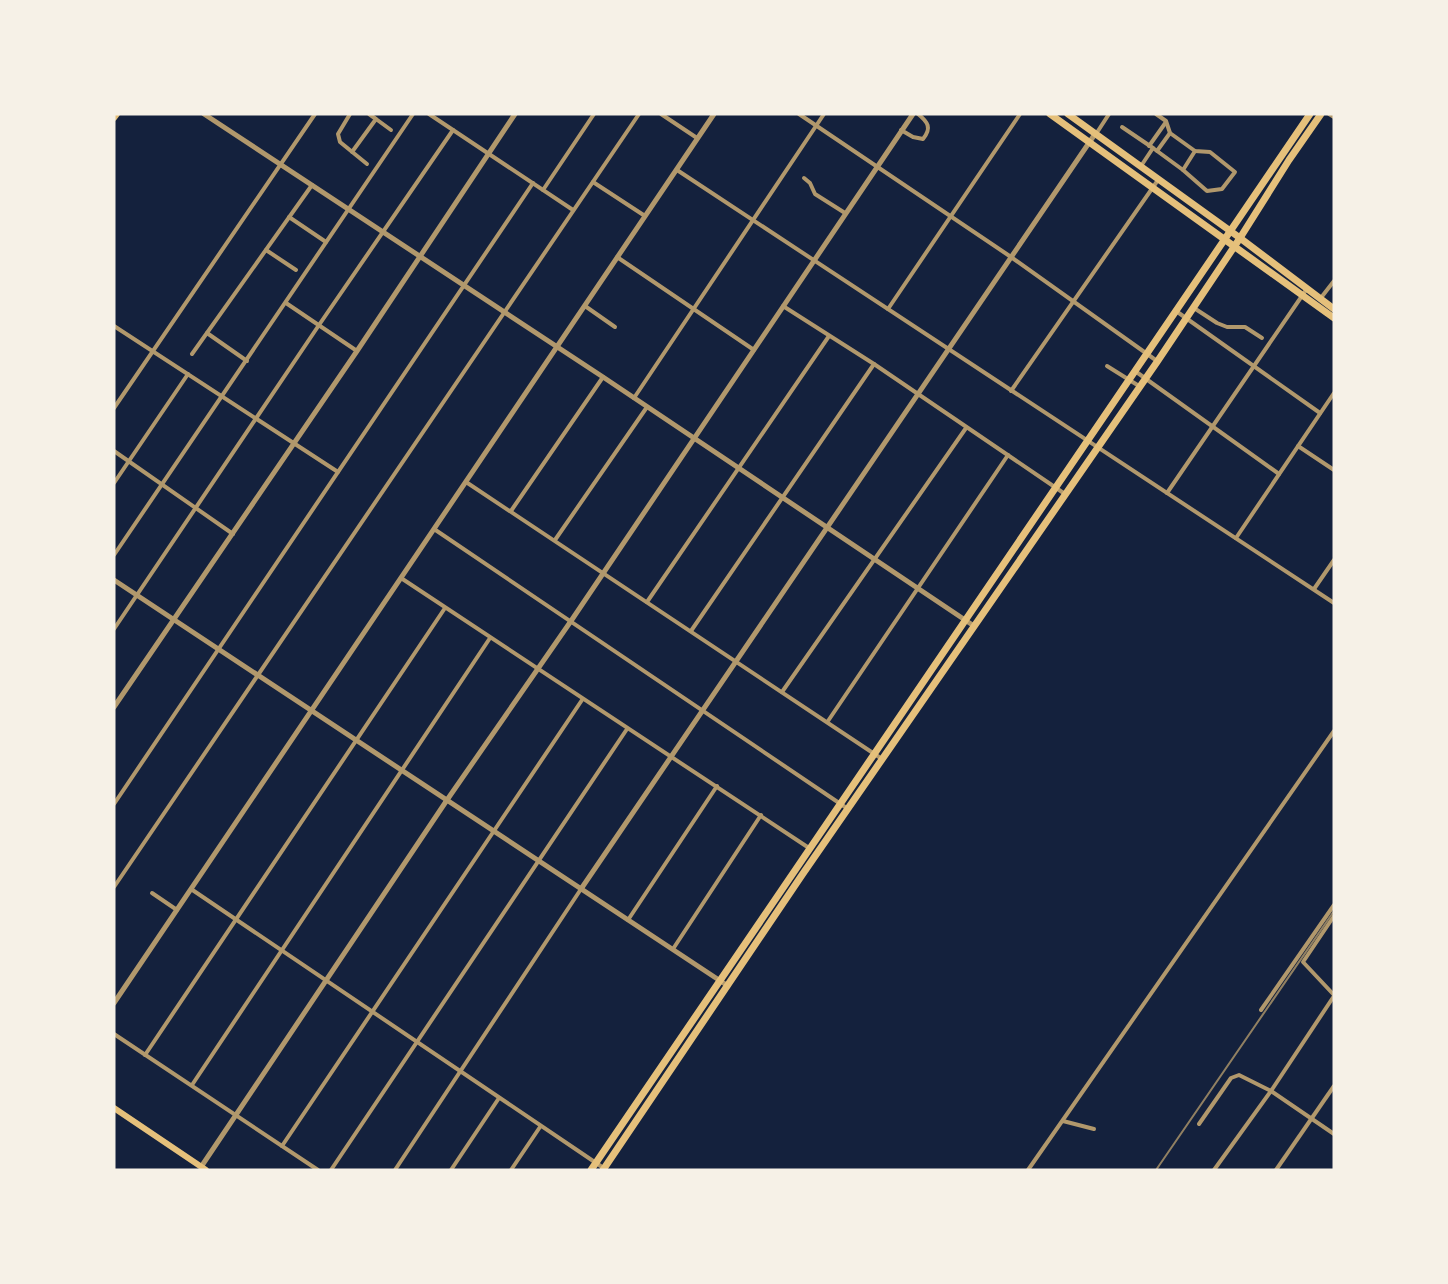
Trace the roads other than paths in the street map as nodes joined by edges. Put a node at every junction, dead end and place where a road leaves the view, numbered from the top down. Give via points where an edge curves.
1 (117, 114) edge
2 (204, 114) edge
3 (315, 114) edge
4 (350, 114) edge
5 (369, 114) edge
6 (413, 114) edge
7 (429, 114) edge
8 (515, 114) edge
9 (594, 114) edge
10 (639, 114) edge
11 (661, 114) edge
12 (714, 114) edge
13 (799, 114) edge
14 (824, 114) edge
15 (913, 114) edge
16 (918, 114) edge
17 (1020, 114) edge
18 (1050, 114) edge
19 (1068, 114) edge
20 (1109, 114) edge
21 (1156, 114) edge
22 (1310, 114) edge
23 (1321, 114) edge
24 (1329, 114) edge
25 (1334, 117) edge
26 (114, 118) edge
27 (375, 119) junction
28 (1166, 121) junction
29 (816, 126) junction
30 (1122, 127) dead end
31 (391, 130) dead end
32 (453, 130) junction
33 (901, 130) junction
34 (1170, 133) junction
35 (1095, 134) junction
36 (697, 138) junction
37 (1089, 142) junction
38 (1153, 148) junction
39 (1195, 151) junction
40 (352, 152) junction
41 (489, 153) junction
42 (280, 164) junction
43 (368, 164) dead end
44 (876, 166) junction
45 (1141, 166) junction
46 (677, 170) junction
47 (1183, 170) junction
48 (804, 178) dead end
49 (1158, 178) junction
50 (593, 182) junction
51 (533, 183) junction
52 (312, 185) junction
53 (1152, 188) junction
54 (543, 190) junction
55 (348, 209) junction
56 (573, 210) junction
57 (845, 213) junction
58 (645, 216) junction
59 (289, 217) junction
60 (951, 218) junction
61 (753, 220) junction
62 (383, 231) junction
63 (1231, 232) junction
64 (1240, 238) junction
65 (1225, 241) junction
66 (326, 242) junction
67 (1233, 247) junction
68 (266, 250) junction
69 (419, 256) junction
70 (617, 257) junction
71 (1011, 257) junction
72 (814, 259) junction
73 (296, 270) dead end
74 (1334, 281) edge
75 (464, 286) junction
76 (1305, 292) junction
77 (1320, 299) junction
78 (1072, 301) junction
79 (286, 303) junction
80 (585, 306) junction
81 (783, 306) junction
82 (1194, 307) junction
83 (694, 308) junction
84 (888, 309) junction
85 (1334, 309) edge
86 (1175, 310) junction
87 (504, 312) junction
88 (1186, 318) junction
89 (1334, 318) edge
90 (319, 325) junction
91 (114, 326) edge
92 (615, 327) dead end
93 (207, 333) junction
94 (829, 336) junction
95 (1262, 338) dead end
96 (555, 347) junction
97 (949, 349) junction
98 (754, 350) junction
99 (153, 351) junction
100 (357, 351) junction
101 (192, 354) dead end
102 (1146, 354) junction
103 (247, 361) junction
104 (1157, 362) junction
105 (874, 364) junction
106 (1253, 365) junction
107 (1107, 366) dead end
108 (1134, 371) junction
109 (188, 374) junction
110 (603, 377) junction
111 (1145, 378) junction
112 (1129, 379) junction
113 (1140, 386) junction
114 (1011, 391) junction
115 (1334, 393) edge
116 (918, 395) junction
117 (223, 397) junction
118 (634, 398) junction
119 (647, 407) junction
120 (114, 408) edge
121 (1320, 413) junction
122 (255, 418) junction
123 (1212, 426) junction
124 (966, 428) junction
125 (694, 439) junction
126 (1088, 442) junction
127 (294, 444) junction
128 (1298, 446) junction
129 (1097, 448) junction
130 (114, 451) edge
131 (1008, 455) junction
132 (129, 461) junction
133 (739, 470) junction
134 (1334, 470) edge
135 (338, 472) junction
136 (1279, 474) junction
137 (466, 482) junction
138 (114, 483) edge
139 (162, 485) junction
140 (1056, 488) junction
141 (1167, 493) junction
142 (1065, 494) junction
143 (781, 498) junction
144 (195, 507) junction
145 (511, 511) junction
146 (434, 529) junction
147 (827, 529) junction
148 (233, 534) junction
149 (1236, 537) junction
150 (555, 540) junction
151 (114, 555) edge
152 (873, 560) junction
153 (1334, 560) edge
154 (604, 572) junction
155 (400, 578) junction
156 (114, 580) edge
157 (1314, 589) junction
158 (919, 590) junction
159 (137, 595) junction
160 (647, 602) junction
161 (1334, 603) edge
162 (445, 608) junction
163 (174, 619) junction
164 (571, 621) junction
165 (965, 621) junction
166 (974, 626) junction
167 (114, 630) edge
168 (691, 631) junction
169 (490, 638) junction
170 (219, 649) junction
171 (737, 661) junction
172 (536, 669) junction
173 (257, 674) junction
174 (782, 692) junction
175 (582, 700) junction
176 (114, 707) edge
177 (310, 710) junction
178 (704, 711) junction
179 (828, 721) junction
180 (627, 729) junction
181 (1334, 730) edge
182 (356, 739) junction
183 (874, 753) junction
184 (672, 758) junction
185 (883, 759) junction
186 (402, 770) junction
187 (717, 786) junction
188 (447, 800) junction
189 (114, 804) edge
190 (841, 804) junction
191 (848, 808) junction
192 (761, 815) junction
193 (493, 832) junction
194 (810, 848) junction
195 (818, 854) junction
196 (537, 861) junction
197 (114, 886) edge
198 (191, 889) junction
199 (581, 889) junction
200 (152, 893) dead end
201 (1334, 904) edge
202 (177, 910) junction
203 (1334, 916) edge
204 (236, 920) junction
205 (628, 920) junction
206 (673, 949) junction
207 (282, 950) junction
208 (1296, 957) junction
209 (1303, 963) junction
210 (327, 981) junction
211 (720, 981) junction
212 (728, 986) junction
213 (1334, 996) edge
214 (114, 1004) edge
215 (1261, 1010) dead end
216 (371, 1011) junction
217 (114, 1034) edge
218 (418, 1043) junction
219 (145, 1055) junction
220 (459, 1072) junction
221 (192, 1085) junction
222 (1334, 1086) edge
223 (1271, 1090) junction
224 (499, 1098) junction
225 (114, 1108) edge
226 (236, 1115) junction
227 (1312, 1119) junction
228 (1063, 1121) junction
229 (1199, 1124) dead end
230 (540, 1127) junction
231 (1094, 1129) dead end
232 (1334, 1134) edge
233 (282, 1146) junction
234 (595, 1163) junction
235 (204, 1168) edge
236 (604, 1169) edge
237 (318, 1170) edge
238 (331, 1170) edge
239 (395, 1170) edge
240 (451, 1170) edge
241 (510, 1170) edge
242 (591, 1170) edge
243 (1028, 1170) edge
244 (1214, 1170) edge
245 (1276, 1170) edge

1 - 26 main road
2 - 42 street
3 - 42 street
4 - 40 street via 338,138
5 - 27 street
6 - 55 street
7 - 32 street
8 - 41 street
9 - 54 street
10 - 50 street
11 - 36 street
12 - 36 street
13 - 29 street
14 - 29 street
15 - 33 street
16 - 33 street via 929,126 923,139
17 - 60 street
18 - 37 main road
19 - 35 main road
20 - 35 street
21 - 28 street
22 - 63 main road
23 - 64 main road
24 - 25 street
27 - 31 street
27 - 40 street
28 - 34 street
28 - 38 street
29 - 44 street
29 - 61 street
30 - 38 street
32 - 41 street
32 - 62 street
33 - 44 street
34 - 38 street
34 - 39 street
35 - 37 street
35 - 45 main road
36 - 46 street
37 - 53 main road
37 - 71 street
38 - 45 street
38 - 47 street
39 - 47 street
39 - 47 street via 1210,152 1235,172 1222,189 1209,191
40 - 43 street
41 - 51 street
41 - 69 street
42 - 52 street
42 - 99 street
44 - 57 street
44 - 60 street
45 - 49 main road
46 - 58 street
46 - 61 street
48 - 57 street via 815,195
49 - 53 street
49 - 63 main road
50 - 56 street
50 - 58 street
51 - 54 street
51 - 75 street
52 - 55 street
52 - 59 street
53 - 65 main road
53 - 78 street
54 - 56 street
55 - 62 street
55 - 66 street
56 - 87 street
57 - 72 street
58 - 70 street
59 - 66 street
59 - 68 street
60 - 71 street
60 - 84 street
61 - 72 street
61 - 83 street
62 - 69 street
62 - 90 street
63 - 64 main road
63 - 65 main road
64 - 67 main road
64 - 76 main road
65 - 67 main road
65 - 86 main road
66 - 79 street
67 - 76 main road
67 - 82 main road
68 - 73 street
68 - 93 street
69 - 75 street
69 - 100 street
70 - 80 street
70 - 83 street
71 - 78 street
71 - 97 street
72 - 81 street
72 - 84 street
74 - 77 street
75 - 87 street
75 - 135 street
76 - 77 main road
76 - 89 main road
76 - 106 street
77 - 85 main road
78 - 102 street
78 - 114 street
79 - 90 street
79 - 103 street
80 - 92 street
80 - 96 street
81 - 94 street
81 - 98 street
82 - 88 main road
82 - 95 street via 1217,323 1245,327
83 - 98 street
83 - 118 street
84 - 97 street
86 - 88 street
86 - 102 main road
87 - 96 street
87 - 173 street
88 - 104 main road
88 - 106 street
90 - 100 street
90 - 122 street
91 - 99 street
93 - 101 street
93 - 103 street
94 - 105 street
94 - 133 street
96 - 110 street
96 - 137 street
97 - 114 street
97 - 116 street
98 - 125 street
99 - 109 street
99 - 120 street
100 - 127 street
102 - 104 street
102 - 108 main road
103 - 117 street
104 - 111 main road
105 - 116 street
105 - 143 street
106 - 121 street
106 - 123 street
107 - 112 street
108 - 111 street
108 - 112 main road
109 - 117 street
109 - 132 street
110 - 118 street
110 - 145 street
111 - 113 main road
111 - 123 street
112 - 113 street
112 - 126 main road
113 - 129 main road
114 - 126 street
115 - 121 street
116 - 124 street
116 - 147 street
117 - 122 street
117 - 139 street
118 - 119 street
119 - 125 street
119 - 150 street
121 - 128 street
122 - 127 street
122 - 144 street
123 - 136 street
123 - 141 street
124 - 131 street
124 - 152 street
125 - 133 street
125 - 154 street
126 - 129 street
126 - 140 main road
127 - 135 street
127 - 148 street
128 - 134 street
128 - 136 street
129 - 141 street
129 - 142 main road
130 - 132 street
131 - 140 street
131 - 158 street
132 - 138 street
132 - 139 street
133 - 143 street
133 - 160 street
135 - 170 street
136 - 149 street
137 - 145 street
137 - 146 street
139 - 144 street
139 - 151 street
140 - 142 street
140 - 165 main road
141 - 149 street
142 - 166 main road
143 - 147 street
143 - 168 street
144 - 148 street
144 - 159 street
145 - 150 street
146 - 155 street
146 - 164 street
147 - 152 street
147 - 171 street
148 - 163 street
149 - 157 street
150 - 154 street
152 - 158 street
152 - 174 street
153 - 157 street
154 - 160 street
154 - 164 street
155 - 162 street
155 - 177 street
156 - 159 street
157 - 161 street
158 - 165 street
158 - 179 street
159 - 163 street
159 - 167 street
160 - 168 street
162 - 169 street
162 - 182 street
163 - 170 street
163 - 176 street
164 - 172 street
164 - 178 street
165 - 166 street
165 - 183 main road
166 - 185 main road
168 - 171 street
169 - 172 street
169 - 186 street
170 - 173 street
170 - 189 street
171 - 174 street
171 - 178 street
172 - 175 street
172 - 188 street
173 - 177 street
173 - 197 street
174 - 179 street
175 - 180 street
175 - 193 street
177 - 182 street
177 - 198 street
178 - 184 street
178 - 190 street
179 - 183 street
180 - 184 street
180 - 196 street
181 - 228 street
182 - 186 street
182 - 204 street
183 - 185 street
183 - 190 main road
184 - 187 street
184 - 199 street
185 - 191 main road
186 - 188 street
186 - 207 street
187 - 192 street
187 - 205 street
188 - 193 street
188 - 210 street
190 - 191 street
190 - 194 main road
191 - 195 main road
192 - 194 street
192 - 206 street
193 - 196 street
193 - 216 street
194 - 195 street
194 - 211 main road
195 - 212 main road
196 - 199 street
196 - 218 street
198 - 202 street
198 - 204 street
199 - 205 street
199 - 220 street
200 - 202 street
201 - 208 street
202 - 214 street
203 - 209 street
204 - 207 street
204 - 219 street
205 - 206 street
206 - 211 street
207 - 210 street
207 - 221 street
208 - 209 street
208 - 215 street
209 - 213 street
210 - 216 street
210 - 226 street
211 - 212 street
211 - 234 main road
212 - 236 main road
213 - 223 street
216 - 218 street
216 - 233 street
217 - 219 street
218 - 220 street
218 - 238 street
219 - 221 street
220 - 224 street
220 - 239 street
221 - 226 street
222 - 227 street
223 - 227 street
223 - 229 street via 1234,1075
223 - 244 street
224 - 230 street
224 - 240 street
225 - 235 main road
226 - 233 street
226 - 235 street
227 - 232 street
227 - 245 street
228 - 231 street
228 - 243 street
230 - 234 street
230 - 241 street
233 - 237 street
234 - 236 street
234 - 242 main road

